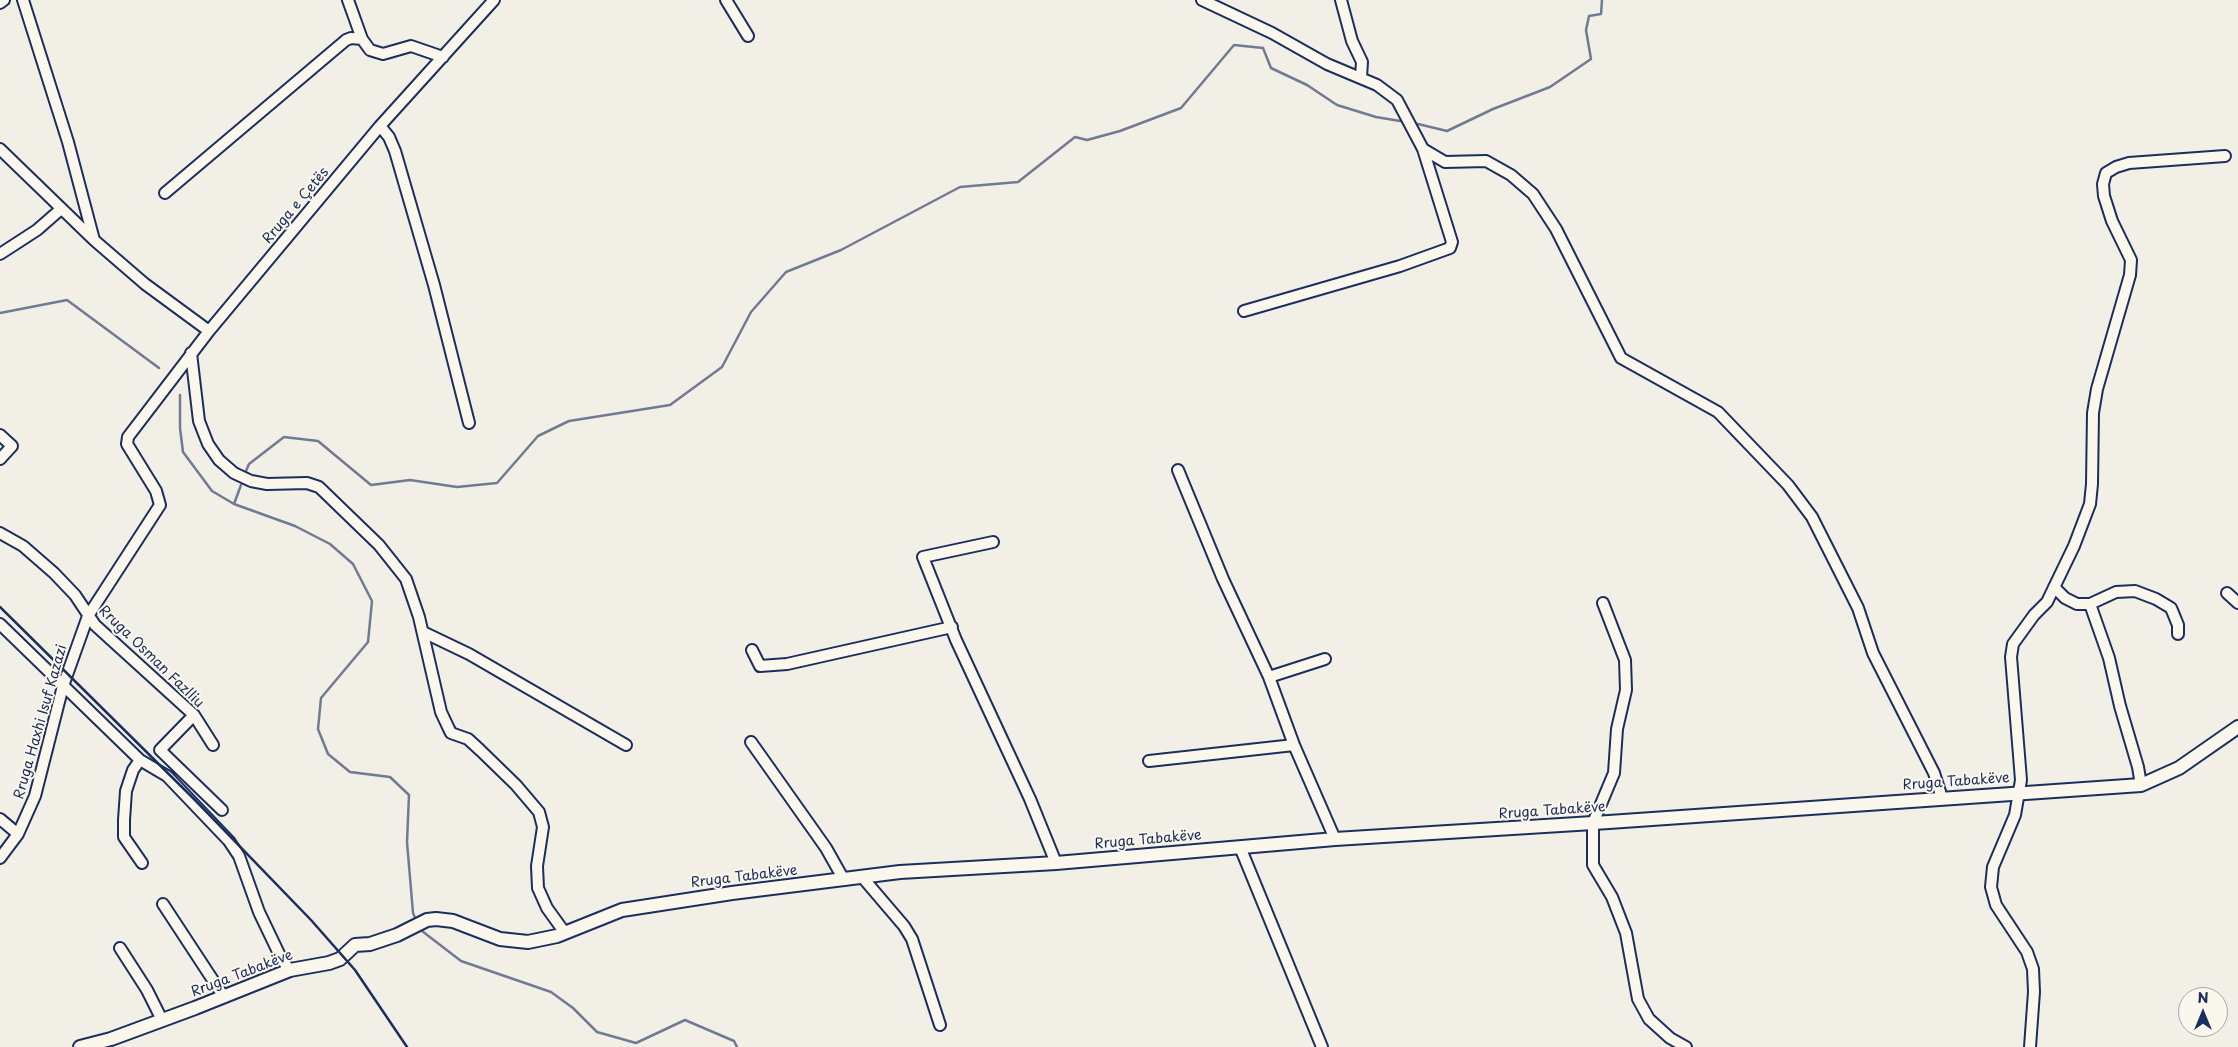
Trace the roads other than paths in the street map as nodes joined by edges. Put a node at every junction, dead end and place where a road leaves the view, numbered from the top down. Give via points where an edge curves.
1 (4, 0) edge
2 (23, 0) edge
3 (348, 0) edge
4 (494, 0) edge
5 (726, 0) edge
6 (1202, 0) edge
7 (1341, 0) edge
8 (0, 3) edge
9 (748, 36) dead end
10 (362, 39) junction
11 (444, 57) junction
12 (1361, 77) junction
13 (380, 126) junction
14 (0, 149) edge
15 (1424, 149) junction
16 (2225, 156) dead end
17 (165, 193) dead end
18 (62, 210) junction
19 (94, 240) junction
20 (0, 254) edge
21 (1244, 311) dead end
22 (209, 331) junction
23 (191, 353) junction
24 (469, 423) dead end
25 (0, 435) edge
26 (128, 437) joint
27 (0, 459) edge
28 (1178, 470) dead end
29 (0, 533) edge
30 (993, 542) dead end
31 (2054, 587) junction
32 (2226, 593) dead end
33 (1603, 603) dead end
34 (2238, 603) edge
35 (2090, 604) junction
36 (88, 616) junction
37 (0, 624) edge
38 (952, 627) junction
39 (423, 632) junction
40 (2178, 634) dead end
41 (752, 650) dead end
42 (1325, 659) dead end
43 (1269, 677) junction
44 (63, 686) junction
45 (194, 716) junction
46 (2238, 727) edge
47 (751, 742) dead end
48 (213, 745) dead end
49 (626, 745) dead end
50 (1294, 745) junction
51 (140, 760) junction
52 (1149, 761) dead end
53 (2141, 785) junction
54 (2020, 794) junction
55 (1942, 798) junction
56 (222, 810) dead end
57 (0, 819) edge
58 (1593, 824) junction
59 (18, 834) junction
60 (1335, 839) junction
61 (1240, 847) junction
62 (0, 858) edge
63 (142, 863) dead end
64 (1056, 863) junction
65 (863, 878) junction
66 (844, 880) junction
67 (163, 904) dead end
68 (565, 932) junction
69 (120, 948) dead end
70 (290, 970) junction
71 (224, 997) junction
72 (162, 1020) junction
73 (940, 1025) dead end
74 (80, 1047) edge
75 (1322, 1047) edge
76 (1686, 1047) edge
77 (2030, 1047) edge

1 - 8 street
2 - 19 street via 68,142
3 - 10 street
4 - 11 street, Rruga e Çetës
5 - 9 street
6 - 12 street via 1272,33 1327,64
7 - 12 street via 1352,41 1362,62
10 - 11 street via 376,53 411,46
10 - 17 street via 346,40
11 - 13 street, Rruga e Çetës
12 - 15 street via 1397,100
13 - 22 street, Rruga e Çetës
13 - 24 street via 390,137 395,151
14 - 18 street
15 - 21 street via 1452,242 1450,248 1400,266
15 - 55 street via 1445,162 1486,161 1511,175 1534,194 1560,237 1621,358 1718,412 1788,485 1812,517 1858,608 1873,653 1934,773
16 - 31 street via 2129,164 2116,166 2106,174 2104,196 2131,260 2130,275 2097,389 2093,413 2090,504
18 - 19 street
18 - 20 street
19 - 22 street via 145,284
22 - 23 street, Rruga e Çetës
23 - 26 street, Rruga e Çetës
23 - 39 street via 199,421 215,456 234,473 251,481 307,483 325,491 379,545 406,579
25 - 27 street via 12,446
26 - 36 street, Rruga Haxhi Isuf Kazazi via 127,444 156,491 160,505
28 - 43 street via 1223,579
29 - 36 street, Rruga Osman Fazlliu via 24,546 54,573 75,595
30 - 38 street via 923,557
31 - 35 street via 2077,604
31 - 54 street via 2047,602 2013,644 2011,657
32 - 34 street
33 - 58 street via 1625,660 1626,690 1617,729 1614,773
35 - 40 street via 2116,592 2135,590 2171,608
35 - 53 street via 2109,658
36 - 44 street, Rruga Haxhi Isuf Kazazi
36 - 45 street, Rruga Osman Fazlliu
37 - 44 street
38 - 41 street via 787,664 760,666
38 - 64 street
39 - 49 street via 469,654
39 - 68 street via 448,729 468,739 539,812 543,827 536,866 538,888 547,908
42 - 43 street
43 - 50 street
44 - 51 street
44 - 59 street, Rruga Haxhi Isuf Kazazi via 35,796
45 - 48 street, Rruga Osman Fazlliu
45 - 56 street via 160,750
46 - 53 street, Rruga Tabakëve via 2179,768
47 - 66 street via 826,848
50 - 52 street
50 - 60 street
51 - 63 street via 126,791 124,837
51 - 70 street via 167,776 235,849 259,912
53 - 54 street, Rruga Tabakëve
54 - 55 street, Rruga Tabakëve
54 - 77 street via 1994,867 1991,887 1996,905 2027,952 2033,968
55 - 58 street, Rruga Tabakëve
57 - 59 street
58 - 60 street, Rruga Tabakëve
58 - 76 street via 1593,865 1612,897 1626,933 1638,999 1649,1019
59 - 62 street, Rruga Haxhi Isuf Kazazi
60 - 61 street, Rruga Tabakëve
61 - 64 street, Rruga Tabakëve
61 - 75 street
64 - 65 street, Rruga Tabakëve via 900,872
65 - 66 street, Rruga Tabakëve
65 - 73 street via 912,940
66 - 68 street, Rruga Tabakëve via 622,910
67 - 71 street
68 - 70 street, Rruga Tabakëve via 541,940 514,942 500,940 452,921 436,919 384,939 355,945 340,959 329,963
69 - 72 street
70 - 71 street, Rruga Tabakëve
71 - 72 street, Rruga Tabakëve
72 - 74 street, Rruga Tabakëve

